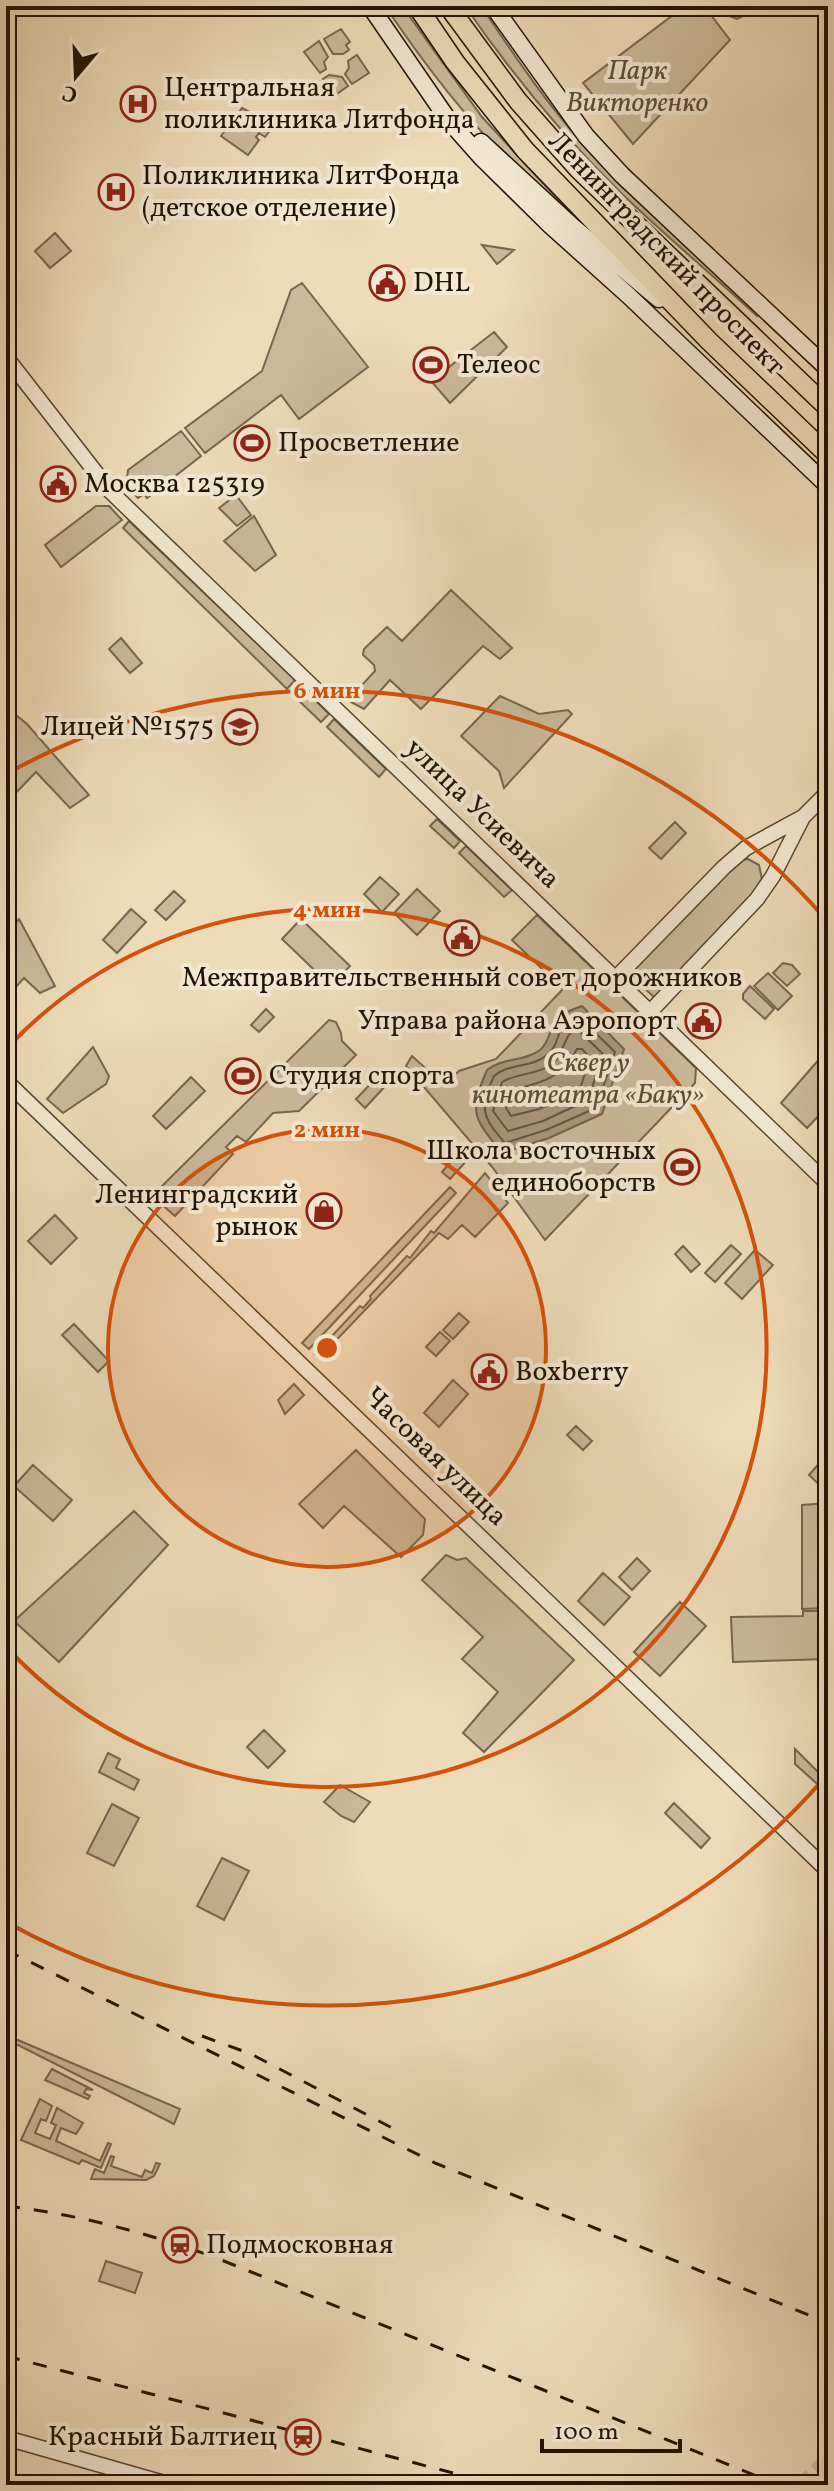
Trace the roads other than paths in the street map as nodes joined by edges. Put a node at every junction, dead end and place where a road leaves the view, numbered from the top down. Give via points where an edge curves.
1 (370, 6) edge
2 (417, 6) edge
3 (451, 6) edge
4 (493, 6) edge
5 (430, 95) junction
6 (709, 341) junction
7 (6, 357) edge
8 (828, 369) edge
9 (828, 408) edge
10 (828, 455) edge
11 (828, 486) edge
12 (828, 792) edge
13 (803, 817) junction
14 (615, 979) junction
15 (650, 1012) junction
16 (6, 1081) edge
17 (828, 1184) edge
18 (828, 1871) edge
19 (6, 2438) edge
20 (171, 2485) edge

1 - 5 main road
2 - 6 main road, Ленинградский проспект via 525,150
3 - 9 main road, Ленинградский проспект via 518,101 579,170
4 - 8 main road via 578,124 622,175
5 - 6 main road via 573,227
5 - 11 main road via 514,191
6 - 10 main road, Ленинградский проспект
7 - 14 street, улица Усиевича via 100,480
12 - 13 street
13 - 14 street via 746,848
13 - 15 street via 757,899
14 - 15 street, улица Усиевича
15 - 17 street, улица Усиевича
16 - 18 street, Часовая улица
19 - 20 street

